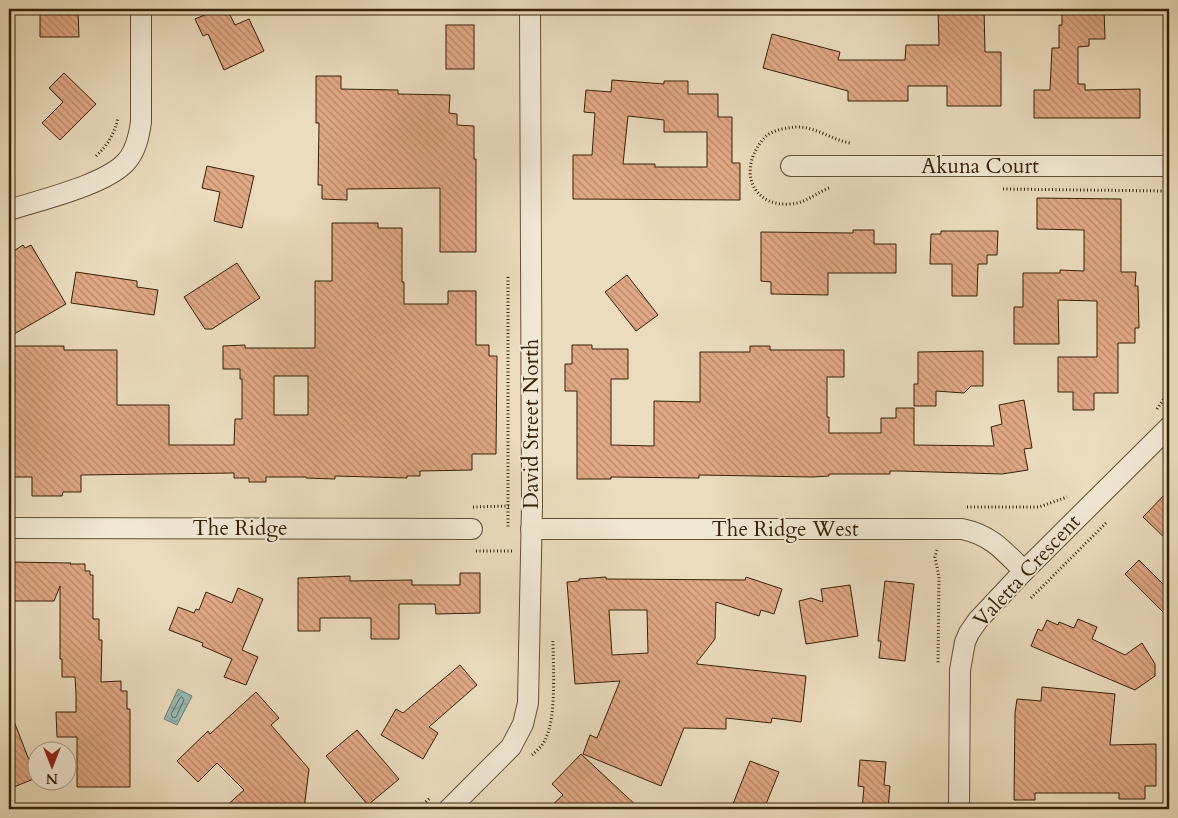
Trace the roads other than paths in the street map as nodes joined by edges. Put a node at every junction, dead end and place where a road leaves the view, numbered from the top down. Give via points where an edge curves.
1 (141, 9) edge
2 (530, 9) edge
3 (791, 166) dead end
4 (1167, 166) edge
5 (9, 210) edge
6 (1169, 427) edge
7 (9, 528) edge
8 (472, 529) dead end
9 (532, 529) junction
10 (1024, 571) junction
11 (449, 809) edge
12 (959, 809) edge

1 - 5 street via 141,122 138,139 128,160 95,182
2 - 9 street, David Street North
3 - 4 street, Akuna Court
6 - 10 street, Valetta Crescent
7 - 8 street, The Ridge
9 - 10 street, The Ridge West via 962,529 984,535
9 - 11 street, David Street North via 529,691 523,724 511,747
10 - 12 street, Valetta Crescent via 978,620 969,633 962,654

